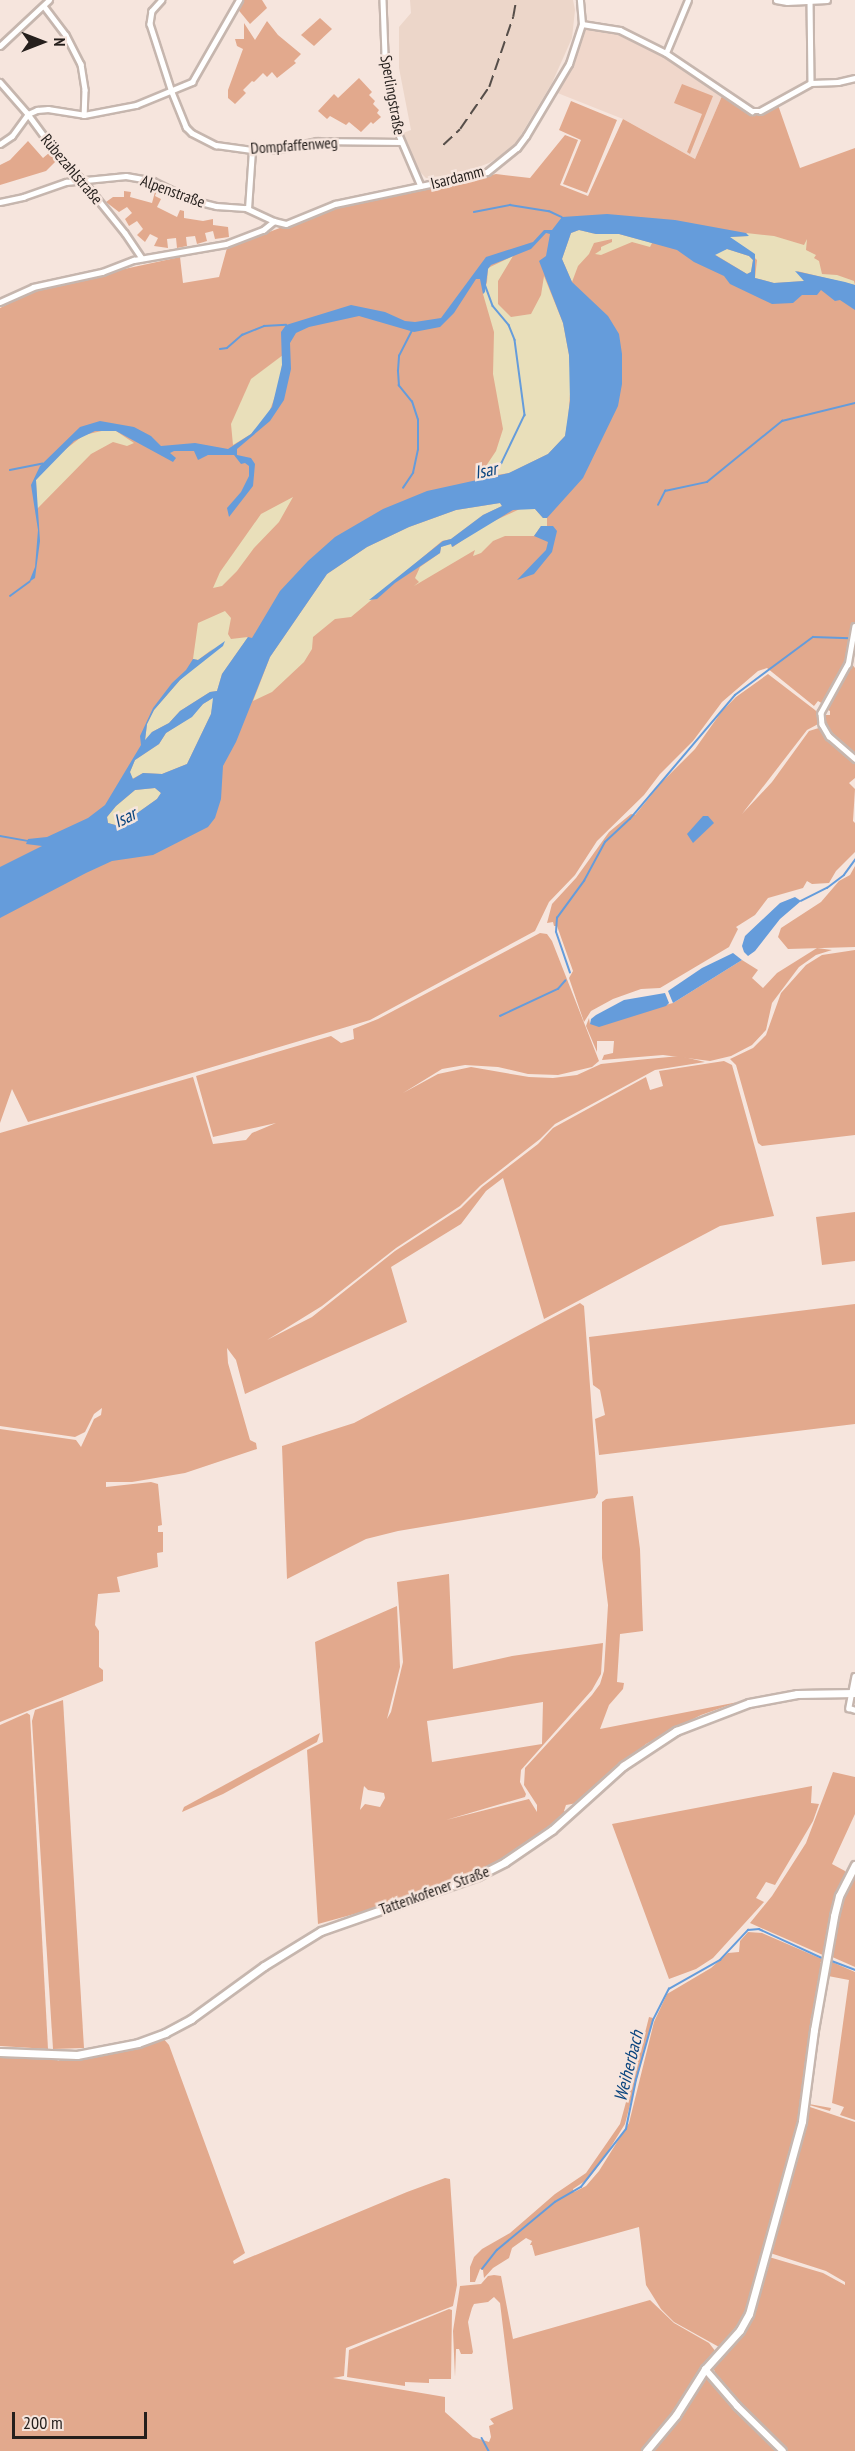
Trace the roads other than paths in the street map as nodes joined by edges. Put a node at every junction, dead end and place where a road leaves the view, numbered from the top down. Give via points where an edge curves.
1 (50, 0) edge
2 (162, 0) edge
3 (239, 0) edge
4 (383, 0) edge
5 (580, 0) edge
6 (688, 0) edge
7 (776, 0) edge
8 (827, 0) edge
9 (810, 1) edge
10 (44, 6) junction
11 (582, 24) junction
12 (0, 46) edge
13 (666, 53) junction
14 (855, 78) edge
15 (0, 82) edge
16 (811, 83) junction
17 (172, 92) junction
18 (28, 114) junction
19 (84, 115) junction
20 (401, 142) junction
21 (0, 144) edge
22 (252, 150) junction
23 (84, 182) junction
24 (421, 186) junction
25 (0, 202) edge
26 (248, 209) junction
27 (274, 221) junction
28 (142, 258) junction
29 (0, 302) edge
30 (855, 626) edge
31 (855, 759) edge
32 (855, 1676) edge
33 (854, 1693) edge
34 (855, 1710) edge
35 (855, 1865) edge
36 (0, 2052) edge
37 (705, 2369) junction
38 (646, 2451) edge
39 (783, 2451) edge

1 - 10 street
2 - 17 street, Dompfaffenweg via 152,11 150,24
3 - 17 street via 192,82
4 - 20 street, Sperlingstraße via 385,54
5 - 11 street
6 - 13 street
7 - 9 street
8 - 9 street
9 - 16 street
10 - 12 street
10 - 19 street via 81,64
11 - 13 street via 620,30
11 - 24 street, Isardamm via 568,64 517,148 486,172
13 - 16 street via 753,111 760,111
14 - 16 street
15 - 18 street, Rübezahlstraße
17 - 19 street via 136,105
17 - 22 street, Dompfaffenweg via 192,133 216,144
18 - 19 street via 48,109
18 - 21 street via 12,136
18 - 23 street, Rübezahlstraße via 61,159
20 - 22 street, Dompfaffenweg via 317,141 275,150
20 - 24 street, Sperlingstraße
22 - 26 street
23 - 25 street, Alpenstraße via 66,182
23 - 26 street, Alpenstraße via 144,177 192,200
23 - 28 street, Rübezahlstraße
24 - 27 street, Isardamm via 336,204 286,224
26 - 27 street, Alpenstraße
27 - 28 street, Isardamm via 263,230 226,244
28 - 29 street, Isardamm via 102,272 33,287
30 - 31 street via 848,664 821,713 829,736
32 - 33 street
33 - 34 street via 849,1708
33 - 36 main road, Tattenkofener Straße via 797,1694 749,1702 676,1731 623,1766 552,1830 505,1862 478,1876 321,1931 165,2033 138,2043 77,2055
35 - 37 main road via 834,1916 802,2121 754,2297 740,2330
37 - 38 main road via 676,2415
37 - 39 street

